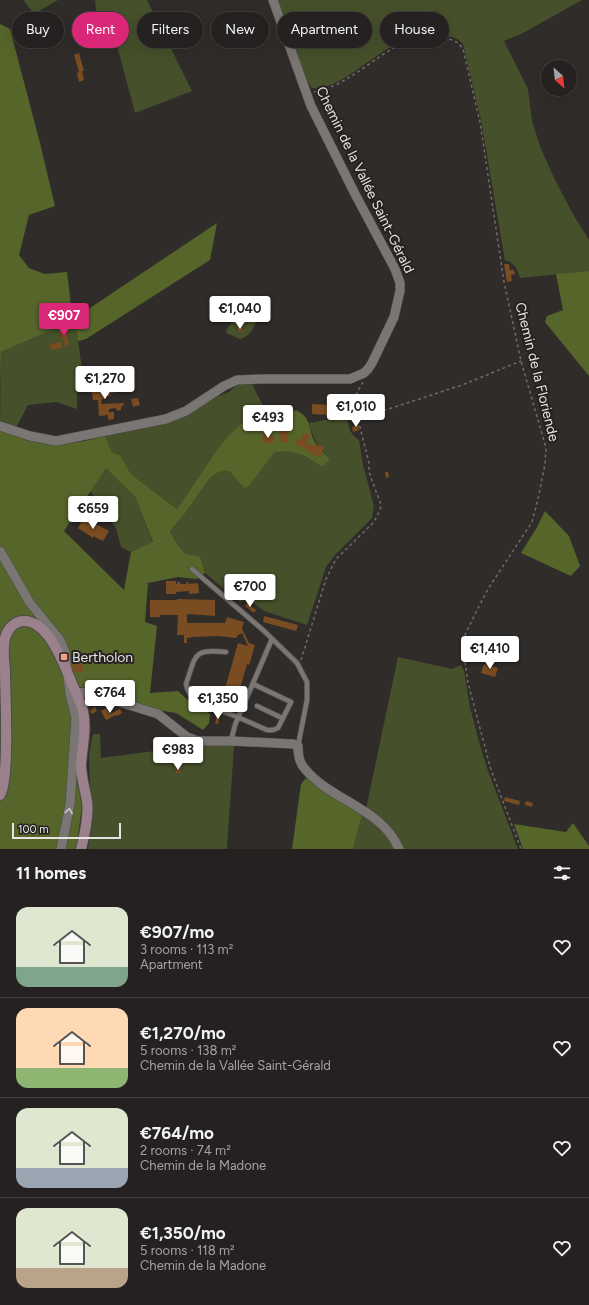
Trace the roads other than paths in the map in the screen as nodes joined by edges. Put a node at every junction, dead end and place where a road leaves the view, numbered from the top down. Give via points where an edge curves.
1 (273, 0) edge
2 (0, 426) edge
3 (0, 551) edge
4 (192, 570) dead end
5 (272, 639) junction
6 (226, 652) dead end
7 (68, 674) junction
8 (253, 684) junction
9 (76, 693) junction
10 (257, 706) dead end
11 (238, 718) junction
12 (282, 718) junction
13 (230, 741) junction
14 (298, 746) junction
15 (0, 794) edge
16 (62, 849) edge
17 (81, 849) edge
18 (399, 849) edge

1 - 2 street, Chemin de la Vallée Saint-Gérald via 317,119 400,282 394,317 372,363 364,373 350,379 237,380 186,411 166,419 56,441
3 - 7 street via 30,604 60,640 65,652
4 - 5 lane
5 - 8 lane
5 - 14 lane via 297,663 307,682
6 - 11 lane via 212,650 202,651 196,655 186,684 192,698 200,704
7 - 9 street
7 - 15 street via 40,627 25,621 9,629 4,641 5,765
16 -> 7 street via 70,805 76,718
8 - 11 lane
8 - 12 lane via 291,702
9 - 13 street via 87,692 149,710 165,718 182,734 198,741
9 - 17 street via 83,711 81,766 87,812
10 - 12 lane
11 - 12 lane via 267,730 278,728
11 - 13 lane
13 - 14 street via 283,742
14 - 18 street via 298,755 304,768 320,783 377,821 393,837

